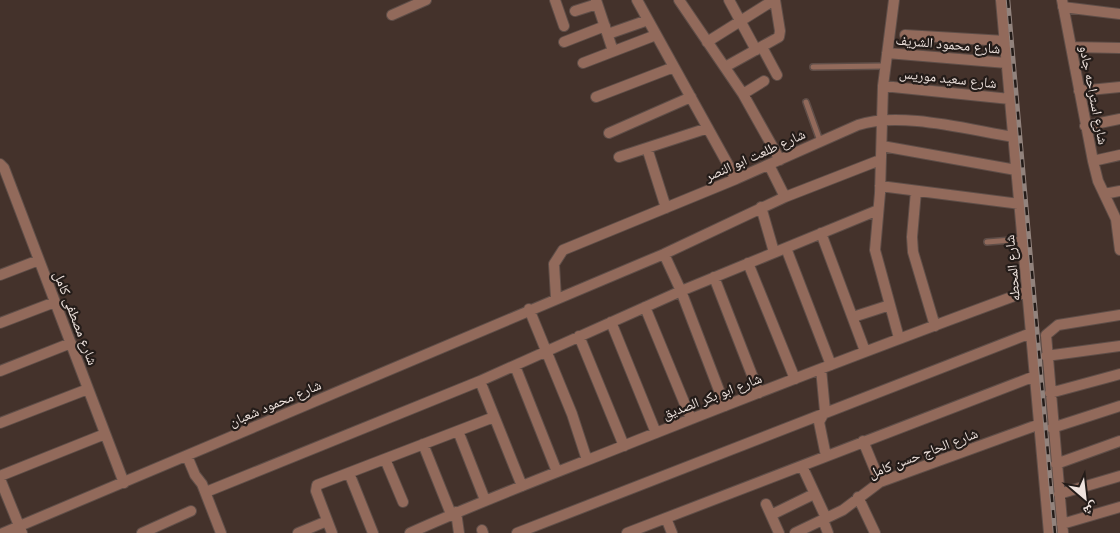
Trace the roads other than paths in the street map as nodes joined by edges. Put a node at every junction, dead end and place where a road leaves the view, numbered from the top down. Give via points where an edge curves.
1 (426, 0) edge
2 (556, 0) edge
3 (637, 0) edge
4 (679, 0) edge
5 (729, 0) edge
6 (894, 0) edge
7 (1001, 0) edge
8 (769, 1) edge
9 (597, 2) edge
10 (1063, 4) edge
11 (575, 11) dead end
12 (1120, 14) edge
13 (392, 15) dead end
14 (648, 20) junction
15 (740, 21) junction
16 (564, 26) dead end
17 (606, 30) junction
18 (656, 35) junction
19 (904, 35) dead end
20 (1005, 41) junction
21 (564, 42) dead end
22 (707, 42) junction
23 (1071, 47) junction
24 (1120, 48) edge
25 (760, 49) junction
26 (614, 51) junction
27 (887, 53) junction
28 (583, 63) dead end
29 (1007, 63) junction
30 (885, 66) junction
31 (674, 67) junction
32 (725, 67) junction
33 (814, 67) dead end
34 (777, 75) dead end
35 (764, 82) dead end
36 (882, 86) junction
37 (1120, 87) edge
38 (1079, 91) junction
39 (743, 94) junction
40 (596, 97) dead end
41 (690, 97) junction
42 (1010, 98) junction
43 (806, 102) dead end
44 (881, 119) junction
45 (1120, 119) edge
46 (1085, 126) junction
47 (708, 128) junction
48 (609, 133) dead end
49 (1014, 137) junction
50 (820, 142) junction
51 (882, 146) junction
52 (647, 148) junction
53 (1120, 155) edge
54 (619, 157) dead end
55 (780, 160) junction
56 (880, 160) junction
57 (1093, 161) junction
58 (0, 164) edge
59 (769, 165) junction
60 (1016, 170) junction
61 (736, 179) junction
62 (880, 186) junction
63 (916, 191) junction
64 (1120, 191) edge
65 (1104, 194) junction
66 (785, 197) junction
67 (1020, 204) junction
68 (761, 207) junction
69 (666, 208) junction
70 (878, 210) junction
71 (1118, 218) edge
72 (821, 233) junction
73 (1023, 239) junction
74 (987, 242) dead end
75 (786, 248) junction
76 (1120, 248) edge
77 (774, 252) junction
78 (664, 254) junction
79 (39, 260) junction
80 (748, 263) junction
81 (0, 275) edge
82 (714, 277) junction
83 (681, 291) junction
84 (1028, 292) junction
85 (556, 298) junction
86 (55, 302) junction
87 (890, 305) junction
88 (645, 307) junction
89 (529, 310) junction
90 (1120, 315) edge
91 (853, 317) junction
92 (612, 322) junction
93 (0, 323) edge
94 (934, 326) junction
95 (1030, 333) junction
96 (579, 336) junction
97 (899, 338) junction
98 (71, 343) junction
99 (1120, 346) edge
100 (546, 351) junction
101 (866, 351) junction
102 (1046, 356) junction
103 (515, 366) junction
104 (826, 367) junction
105 (0, 371) edge
106 (1120, 374) edge
107 (1035, 376) junction
108 (795, 379) junction
109 (480, 381) junction
110 (88, 389) junction
111 (759, 393) junction
112 (1050, 393) junction
113 (725, 406) junction
114 (1120, 406) edge
115 (825, 412) junction
116 (494, 417) junction
117 (692, 419) junction
118 (0, 423) edge
119 (1040, 424) junction
120 (1052, 428) junction
121 (458, 431) junction
122 (656, 433) junction
123 (105, 434) junction
124 (863, 441) junction
125 (1120, 441) edge
126 (423, 444) junction
127 (624, 446) junction
128 (187, 456) junction
129 (826, 456) junction
130 (385, 459) junction
131 (587, 460) junction
132 (1056, 464) junction
133 (802, 466) junction
134 (558, 472) junction
135 (349, 473) junction
136 (1120, 476) edge
137 (0, 478) edge
138 (880, 482) junction
139 (124, 483) junction
140 (522, 486) junction
141 (206, 492) junction
142 (814, 494) junction
143 (1059, 494) junction
144 (858, 497) junction
145 (485, 500) junction
146 (403, 502) dead end
147 (766, 504) dead end
148 (1120, 508) edge
149 (191, 511) dead end
150 (454, 513) junction
151 (771, 515) junction
152 (666, 518) junction
153 (824, 519) junction
154 (327, 521) junction
155 (1063, 528) edge
156 (427, 529) edge
157 (20, 530) edge
158 (3, 533) edge
159 (142, 533) edge
160 (221, 533) edge
161 (298, 533) edge
162 (332, 533) edge
163 (373, 533) edge
164 (410, 533) edge
165 (459, 533) edge
166 (517, 533) edge
167 (627, 533) edge
168 (672, 533) edge
169 (779, 533) edge
170 (795, 533) edge
171 (828, 533) edge
172 (875, 533) edge
173 (1049, 533) edge

1 - 13 street
2 - 16 street
3 - 14 street
4 - 22 street
5 - 15 street
6 - 27 street
7 - 20 street, شارع المحطه
8 - 15 street
8 - 25 street via 780,34
9 - 11 street
9 - 17 street
10 - 12 street
10 - 23 street, شارع استراحه جادو
14 - 17 street
14 - 18 street
15 - 22 street
15 - 25 street
17 - 21 street
17 - 26 street
18 - 26 street
18 - 31 street
19 - 20 street
20 - 29 street, شارع المحطه
22 - 32 street
23 - 24 street
23 - 38 street, شارع استراحه جادو
25 - 32 street
25 - 34 street
26 - 28 street
27 - 29 street, شارع محمود الشريف
27 - 30 street
29 - 42 street, شارع المحطه
30 - 33 lane
30 - 36 street
31 - 40 street
31 - 41 street
32 - 39 street
35 - 39 street
36 - 42 street, شارع سعيد موريس
36 - 44 street
37 - 38 street
38 - 46 street, شارع استراحه جادو
39 - 55 street
41 - 47 street
41 - 48 street
42 - 49 street, شارع المحطه
43 - 50 lane
44 - 49 street, شارع طلعت ابو النصر
44 - 50 street, شارع طلعت ابو النصر via 858,125
44 - 51 street
45 - 46 street
46 - 57 street, شارع استراحه جادو
47 - 52 street
47 - 61 street
49 - 60 street, شارع المحطه
50 - 55 street, شارع طلعت ابو النصر
51 - 56 street
51 - 60 street
52 - 54 street
52 - 69 street
53 - 57 street
55 - 59 street, شارع طلعت ابو النصر
56 - 62 street
56 - 66 street, شارع محمود شعبان
57 - 65 street, شارع استراحه جادو
58 - 79 street, شارع مصطفى كامل
59 - 61 street, شارع طلعت ابو النصر
59 - 66 street
60 - 67 street, شارع المحطه
61 - 69 street, شارع طلعت ابو النصر
62 - 63 street
62 - 70 street
63 - 67 street
63 - 94 street via 913,252
64 - 65 street
65 - 71 street, شارع استراحه جادو
66 - 68 street, شارع محمود شعبان
67 - 73 street, شارع المحطه
68 - 77 street
68 - 78 street, شارع محمود شعبان
69 - 85 street, شارع طلعت ابو النصر via 563,250 554,264
70 - 72 street
70 - 87 street via 874,239 876,259
71 - 76 street, شارع استراحه جادو
72 - 75 street
72 - 91 street
73 - 74 lane
73 - 84 street, شارع المحطه
75 - 77 street
75 - 104 street
77 - 80 street
78 - 83 street
78 - 85 street, شارع محمود شعبان
79 - 81 street
79 - 86 street, شارع مصطفى كامل
80 - 82 street
80 - 108 street
82 - 83 street
82 - 111 street
83 - 88 street
83 - 113 street
84 - 94 street, شارع ابو بكر الصديق
84 - 95 street, شارع المحطه
85 - 89 street, شارع محمود شعبان
86 - 93 street
86 - 98 street, شارع مصطفى كامل
87 - 91 street
87 - 97 street
88 - 92 street
88 - 117 street
89 - 100 street
89 - 128 street, شارع محمود شعبان
90 - 102 street via 1052,328 1046,335
91 - 101 street
92 - 96 street
92 - 122 street
94 - 97 street, شارع ابو بكر الصديق
95 - 107 street, شارع المحطه
95 - 115 street
96 - 100 street
96 - 127 street
97 - 101 street, شارع ابو بكر الصديق
98 - 105 street
98 - 110 street, شارع مصطفى كامل
99 - 102 street
100 - 103 street
100 - 131 street
101 - 104 street, شارع ابو بكر الصديق
102 - 112 street
103 - 109 street
103 - 134 street
104 - 108 street, شارع ابو بكر الصديق
104 - 115 street
106 - 112 street
107 - 119 street, شارع المحطه
107 - 124 street
108 - 111 street, شارع ابو بكر الصديق
109 - 116 street
109 - 141 street
110 - 118 street
110 - 123 street, شارع مصطفى كامل
111 - 113 street, شارع ابو بكر الصديق
112 - 120 street
113 - 117 street, شارع ابو بكر الصديق
114 - 120 street
115 - 129 street via 819,422
115 - 166 street
116 - 121 street
116 - 140 street
117 - 122 street, شارع ابو بكر الصديق
119 - 138 street, شارع الحاج حسن كامل
119 - 173 street, شارع المحطه
120 - 132 street
121 - 126 street
121 - 145 street
122 - 127 street, شارع ابو بكر الصديق
123 - 137 street
123 - 139 street, شارع مصطفى كامل
124 - 129 street
124 - 138 street
125 - 132 street
126 - 130 street
126 - 150 street
127 - 131 street, شارع ابو بكر الصديق
128 - 139 street, شارع محمود شعبان
128 - 141 street
129 - 133 street
130 - 135 street
130 - 146 street
131 - 134 street, شارع ابو بكر الصديق
132 - 143 street
133 - 142 street
133 - 152 street
134 - 140 street, شارع ابو بكر الصديق
135 - 154 street via 316,488
135 - 163 street
136 - 143 street
137 - 157 street
138 - 144 street, شارع الحاج حسن كامل
139 - 157 street, شارع محمود شعبان
140 - 145 street, شارع ابو بكر الصديق
141 - 160 street
142 - 151 street
142 - 153 street
143 - 155 street
144 - 153 street, شارع الحاج حسن كامل via 844,510
144 - 172 street
145 - 150 street, شارع ابو بكر الصديق
147 - 151 street
148 - 155 street
149 - 159 street
150 - 156 street, شارع ابو بكر الصديق
150 - 165 street
151 - 169 street
152 - 167 street
152 - 168 street
153 - 170 street, شارع الحاج حسن كامل
153 - 171 street
154 - 161 street
154 - 162 street
156 - 164 street, شارع ابو بكر الصديق
157 - 158 street, شارع محمود شعبان

